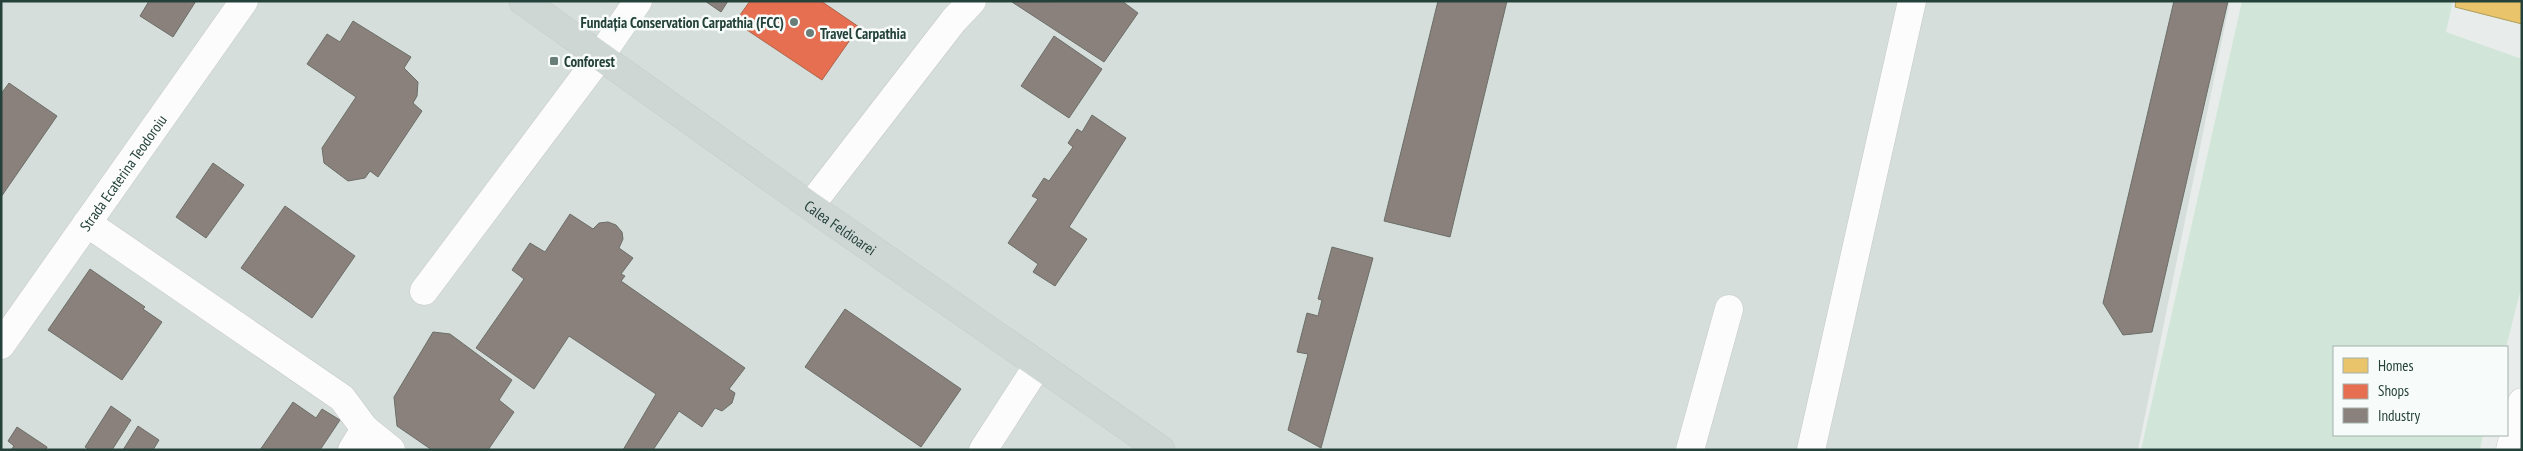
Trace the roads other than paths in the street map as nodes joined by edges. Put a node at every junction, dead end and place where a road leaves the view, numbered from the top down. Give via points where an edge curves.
1 (244, 1) edge
2 (523, 1) edge
3 (638, 1) edge
4 (1912, 1) edge
5 (961, 7) edge
6 (601, 55) junction
7 (810, 206) junction
8 (87, 223) junction
9 (424, 291) dead end
10 (1729, 310) dead end
11 (1, 345) edge
12 (1038, 365) junction
13 (2522, 402) edge
14 (358, 440) edge
15 (391, 450) edge
16 (983, 450) edge
17 (1161, 450) edge
18 (1690, 450) edge
19 (1811, 450) edge
20 (2510, 450) edge

1 - 8 street, Strada Ecaterina Teodoroiu
2 - 6 main road, Calea Feldioarei
3 - 6 street
4 - 19 street
5 - 7 street
6 - 7 main road, Calea Feldioarei
6 - 9 street
7 - 12 main road, Calea Feldioarei
8 - 11 street, Strada Ecaterina Teodoroiu
8 - 14 street via 342,398
10 - 18 street
12 - 16 street
12 - 17 main road, Calea Feldioarei
13 - 20 street
14 - 15 street

